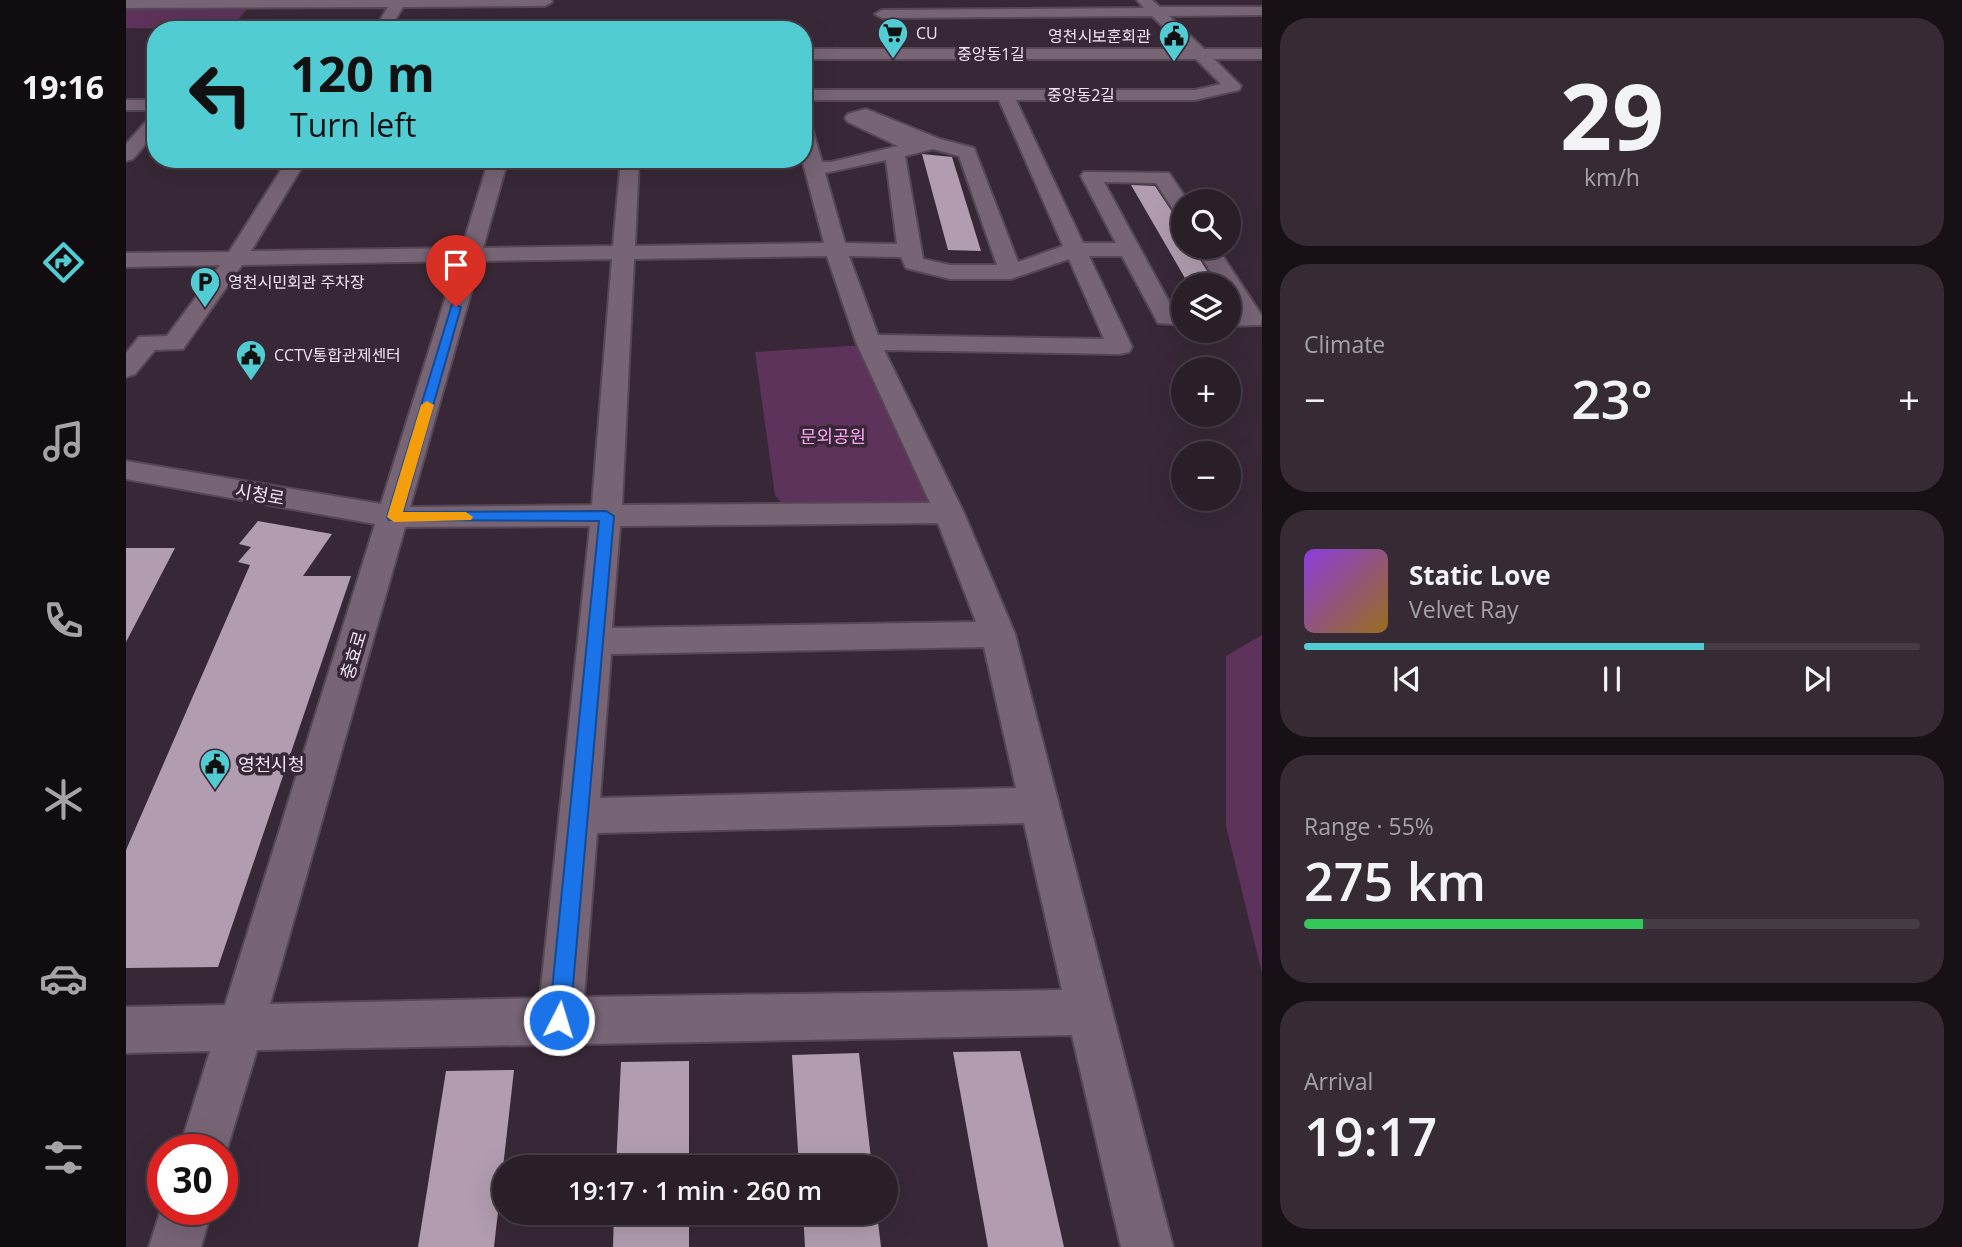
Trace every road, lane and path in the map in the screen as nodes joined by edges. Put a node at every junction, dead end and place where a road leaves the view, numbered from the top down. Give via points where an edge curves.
1 (1230, 0) edge
2 (514, 1) edge
3 (545, 1) edge
4 (149, 2) edge
5 (293, 2) edge
6 (398, 3) junction
7 (256, 4) junction
8 (126, 6) edge
9 (1150, 6) edge
10 (879, 7) edge
11 (1244, 11) junction
12 (1262, 11) edge
13 (241, 21) dead end
14 (387, 21) edge
15 (540, 21) dead end
16 (900, 53) junction
17 (812, 54) edge
18 (1199, 54) junction
19 (1262, 54) edge
20 (1226, 79) junction
21 (1248, 79) dead end
22 (916, 95) junction
23 (1005, 95) junction
24 (812, 96) edge
25 (147, 104) edge
26 (126, 105) edge
27 (147, 131) edge
28 (933, 144) junction
29 (900, 148) junction
30 (126, 155) edge
31 (812, 160) edge
32 (814, 167) junction
33 (292, 168) edge
34 (496, 168) edge
35 (629, 168) edge
36 (1171, 191) edge
37 (836, 249) junction
38 (1076, 249) junction
39 (1130, 250) junction
40 (909, 251) junction
41 (471, 254) junction
42 (624, 254) junction
43 (236, 258) junction
44 (126, 260) edge
45 (1011, 272) junction
46 (1241, 301) edge
47 (1171, 318) edge
48 (1241, 320) edge
49 (868, 342) junction
50 (126, 369) edge
51 (126, 470) edge
52 (949, 513) junction
53 (606, 516) junction
54 (394, 517) junction
55 (998, 634) junction
56 (594, 641) junction
57 (1041, 805) junction
58 (578, 816) junction
59 (1090, 1012) junction
60 (559, 1020) junction
61 (241, 1027) junction
62 (126, 1030) edge
63 (209, 1134) edge
64 (181, 1225) edge
65 (175, 1247) edge
66 (1147, 1247) edge

1 - 11 street
2 - 3 street
2 - 6 street
3 - 15 street
4 - 7 street
4 - 8 street
5 - 6 street
5 - 7 street
6 - 14 street
7 - 13 street
9 - 10 street
9 - 11 street
9 - 18 street
10 - 16 street
11 - 12 street
16 - 17 street, 중앙동1길
16 - 18 street, 중앙동1길
16 - 22 street
18 - 19 street, 중앙동1길
18 - 20 street
20 - 21 street
20 - 23 street, 중앙동2길 via 1233,86 1195,95
22 - 23 street, 중앙동2길
22 - 24 street, 중앙동2길
23 - 38 street
25 - 26 street
27 - 30 street
28 - 29 street
28 - 29 street via 866,114 854,118
28 - 45 street via 967,152
29 - 32 street via 831,169
29 - 40 street
31 - 32 street
32 - 37 street
33 - 43 street
34 - 41 street, 충효로
35 - 42 street
36 - 39 street via 1162,177 1091,176
37 - 40 street
37 - 42 street
37 - 49 street
38 - 39 street
38 - 45 street
38 - 49 street via 1120,347
39 - 47 street via 1166,318
40 - 45 street via 914,263 950,272
41 - 42 street
41 - 43 street
41 - 54 street, 충효로
42 - 53 street
43 - 44 street
43 - 50 street via 174,344 148,342
46 - 48 street via 1253,320
49 - 52 street
51 - 54 street, 시청로
52 - 53 street, 시청로
52 - 55 street
53 - 54 street, 시청로
53 - 56 street
54 - 61 street, 충효로
55 - 56 street
55 - 57 street
56 - 58 street
57 - 58 street
57 - 59 street
58 - 60 street
59 - 60 street
59 - 66 street
60 - 61 street
61 - 62 street
61 - 63 street, 충효로
64 - 65 street

